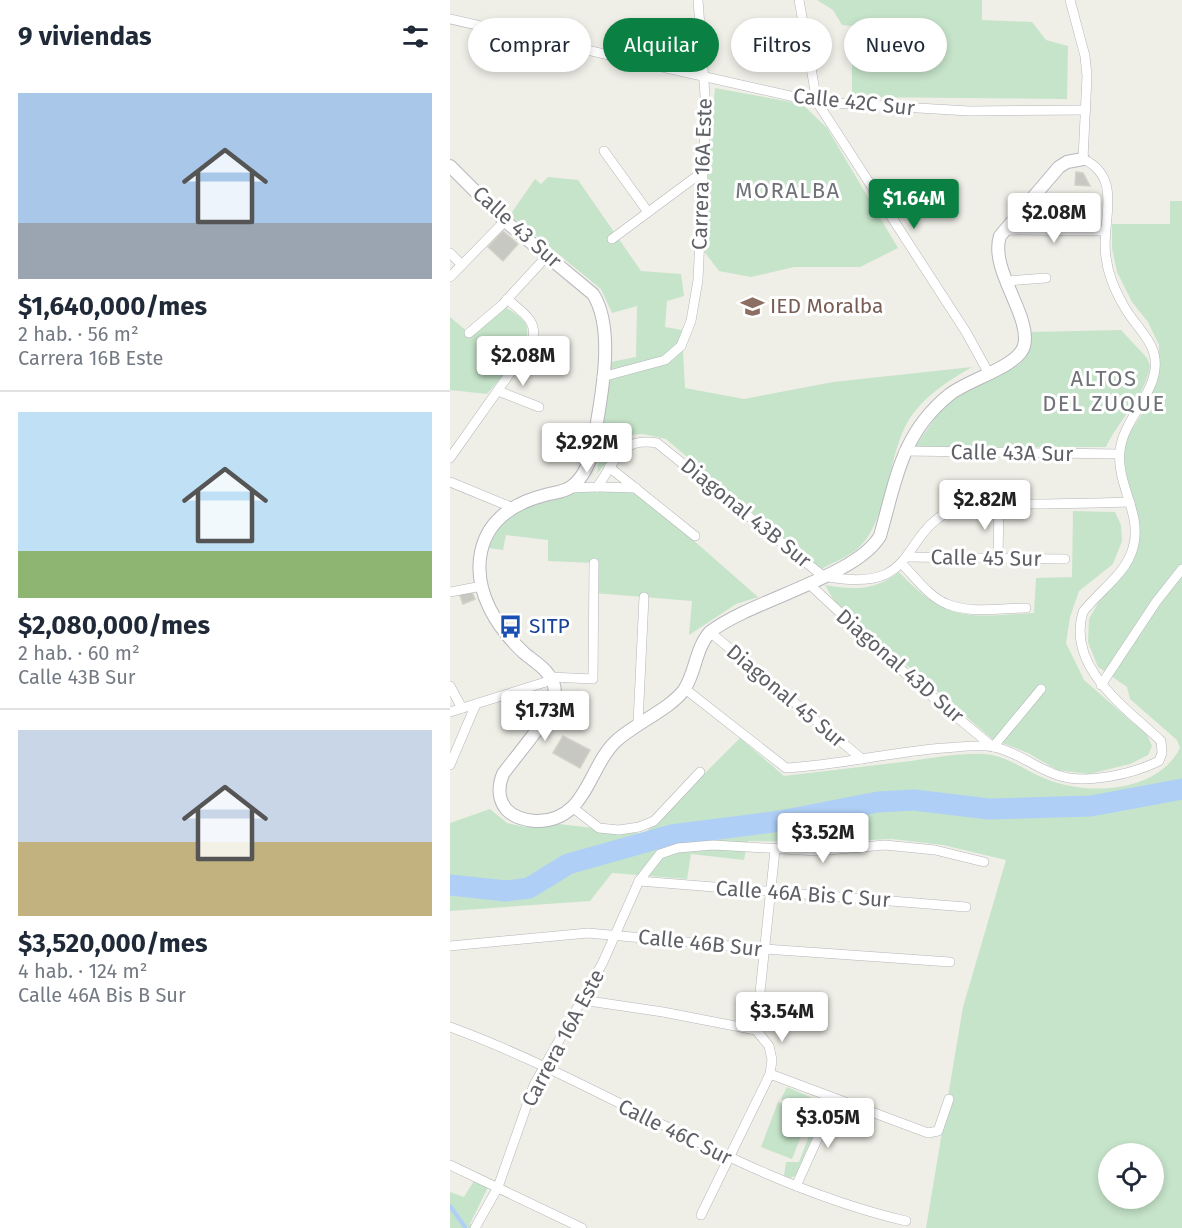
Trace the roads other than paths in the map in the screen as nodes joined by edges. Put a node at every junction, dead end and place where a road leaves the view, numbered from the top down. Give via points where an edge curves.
1 (698, 0) edge
2 (799, 0) edge
3 (1070, 0) edge
4 (450, 18) edge
5 (703, 75) junction
6 (817, 102) junction
7 (1086, 110) junction
8 (604, 151) dead end
9 (1083, 159) junction
10 (450, 166) edge
11 (701, 173) junction
12 (648, 212) junction
13 (505, 221) junction
14 (1004, 230) junction
15 (1104, 231) junction
16 (612, 239) dead end
17 (450, 253) edge
18 (547, 256) junction
19 (462, 265) junction
20 (450, 277) edge
21 (1046, 278) dead end
22 (1007, 281) junction
23 (507, 299) junction
24 (469, 333) dead end
25 (988, 372) junction
26 (602, 377) junction
27 (498, 391) junction
28 (539, 407) dead end
29 (904, 451) junction
30 (1119, 454) junction
31 (450, 458) edge
32 (609, 467) junction
33 (450, 482) edge
34 (597, 487) junction
35 (570, 488) junction
36 (636, 488) junction
37 (1130, 502) junction
38 (999, 503) junction
39 (511, 507) junction
40 (695, 536) dead end
41 (998, 558) junction
42 (1065, 559) dead end
43 (904, 560) junction
44 (594, 563) dead end
45 (1182, 569) edge
46 (823, 576) junction
47 (808, 583) junction
48 (482, 586) junction
49 (450, 592) edge
50 (644, 597) dead end
51 (1026, 608) dead end
52 (710, 632) junction
53 (551, 679) junction
54 (1101, 685) junction
55 (450, 686) edge
56 (684, 688) junction
57 (1041, 689) dead end
58 (476, 704) junction
59 (462, 708) junction
60 (450, 712) edge
61 (638, 723) junction
62 (993, 747) junction
63 (862, 759) junction
64 (450, 765) edge
65 (700, 772) dead end
66 (572, 807) junction
67 (775, 850) junction
68 (984, 862) dead end
69 (639, 881) junction
70 (771, 892) junction
71 (966, 907) dead end
72 (617, 934) junction
73 (450, 946) edge
74 (765, 949) junction
75 (950, 962) dead end
76 (582, 1000) junction
77 (450, 1027) edge
78 (756, 1030) junction
79 (543, 1068) junction
80 (770, 1074) junction
81 (949, 1099) dead end
82 (835, 1100) junction
83 (730, 1159) junction
84 (450, 1165) edge
85 (796, 1186) junction
86 (498, 1187) junction
87 (701, 1215) dead end
88 (906, 1221) dead end
89 (475, 1228) edge
90 (582, 1228) edge

1 - 5 street, Carrera 16A Este
2 - 6 street
3 - 7 street via 1085,56
4 - 5 street, Calle 42C Sur
5 - 6 street, Calle 42C Sur
5 - 11 street, Carrera 16A Este via 706,109
6 - 7 street, Calle 42C Sur via 927,110
6 - 25 street
7 - 9 street
8 - 12 street
9 - 14 street via 1059,167
9 - 15 street via 1097,167 1107,186
10 - 13 street, Calle 43 Sur
11 - 12 street
11 - 26 street, Carrera 16A Este via 698,280 691,321 681,346 656,364
12 - 16 street
13 - 18 street, Calle 43 Sur
13 - 19 street
14 - 15 street
14 - 22 street via 998,251
15 - 30 street via 1110,278 1155,358 1150,387 1125,430
17 - 19 street
18 - 23 street
18 - 26 street, Calle 43 Sur via 597,300 606,345
19 - 20 street
21 - 22 street
22 - 25 street via 1024,332 1023,347 1012,361
23 - 24 street
23 - 27 street via 532,322 535,335
25 - 29 street via 937,405
26 - 35 street via 591,457
27 - 28 street
27 - 31 street
29 - 30 street, Calle 43A Sur
29 - 46 street via 875,545
30 - 37 street via 1120,479
32 - 34 street, Diagonal 43B Sur
32 - 36 street
32 - 46 street, Diagonal 43B Sur via 627,447 645,441 657,443
33 - 39 street
34 - 35 street
34 - 36 street
35 - 39 street
36 - 40 street
37 - 38 street
37 - 54 street via 1135,524 1133,551 1080,620 1082,645
38 - 41 street
38 - 43 street via 963,505 944,515
39 - 48 street via 484,542 480,560
41 - 42 street, Calle 45 Sur
41 - 43 street, Calle 45 Sur
43 - 46 street, Calle 45 Sur via 878,579 852,582
43 - 51 street via 947,604 975,609
44 - 53 street via 593,679
45 - 54 street
46 - 47 street
47 - 52 street
47 - 62 street, Diagonal 43D Sur via 917,684
48 - 49 street
48 - 53 street via 500,626
50 - 61 street
52 - 56 street via 702,642
52 - 63 street, Diagonal 45 Sur
53 - 58 street
53 - 66 street via 555,695 550,709 501,779 501,799 513,815 527,820 556,817
54 - 62 street via 1161,741 1159,761 1103,778 1057,775
55 - 59 street
56 - 61 street
56 - 63 street via 786,768
57 - 62 street
58 - 59 street
58 - 64 street
59 - 60 street
61 - 66 street via 612,745 590,786
62 - 63 street via 922,750
65 - 66 street via 654,822 619,830 599,828
67 - 68 street via 902,846
67 - 69 street, Carrera 16A Este via 713,845 678,848 660,854
67 - 70 street
69 - 70 street, Calle 46A Bis C Sur
69 - 72 street, Carrera 16A Este
70 - 71 street, Calle 46A Bis C Sur
70 - 74 street
72 - 73 street, Calle 46B Sur via 558,934
72 - 74 street, Calle 46B Sur
72 - 76 street, Carrera 16A Este
74 - 75 street, Calle 46B Sur
74 - 78 street
76 - 78 street
76 - 79 street, Carrera 16A Este
77 - 79 street, Calle 46C Sur
78 - 80 street via 771,1053
79 - 83 street, Calle 46C Sur
79 - 86 street, Carrera 16A Este via 529,1096
80 - 82 street
80 - 83 street
81 - 82 street via 938,1131 928,1133
82 - 85 street
83 - 85 street, Calle 46C Sur
83 - 87 street
84 - 86 street
85 - 88 street, Calle 46C Sur via 848,1207
86 - 89 street, Carrera 16A Este
86 - 90 street

